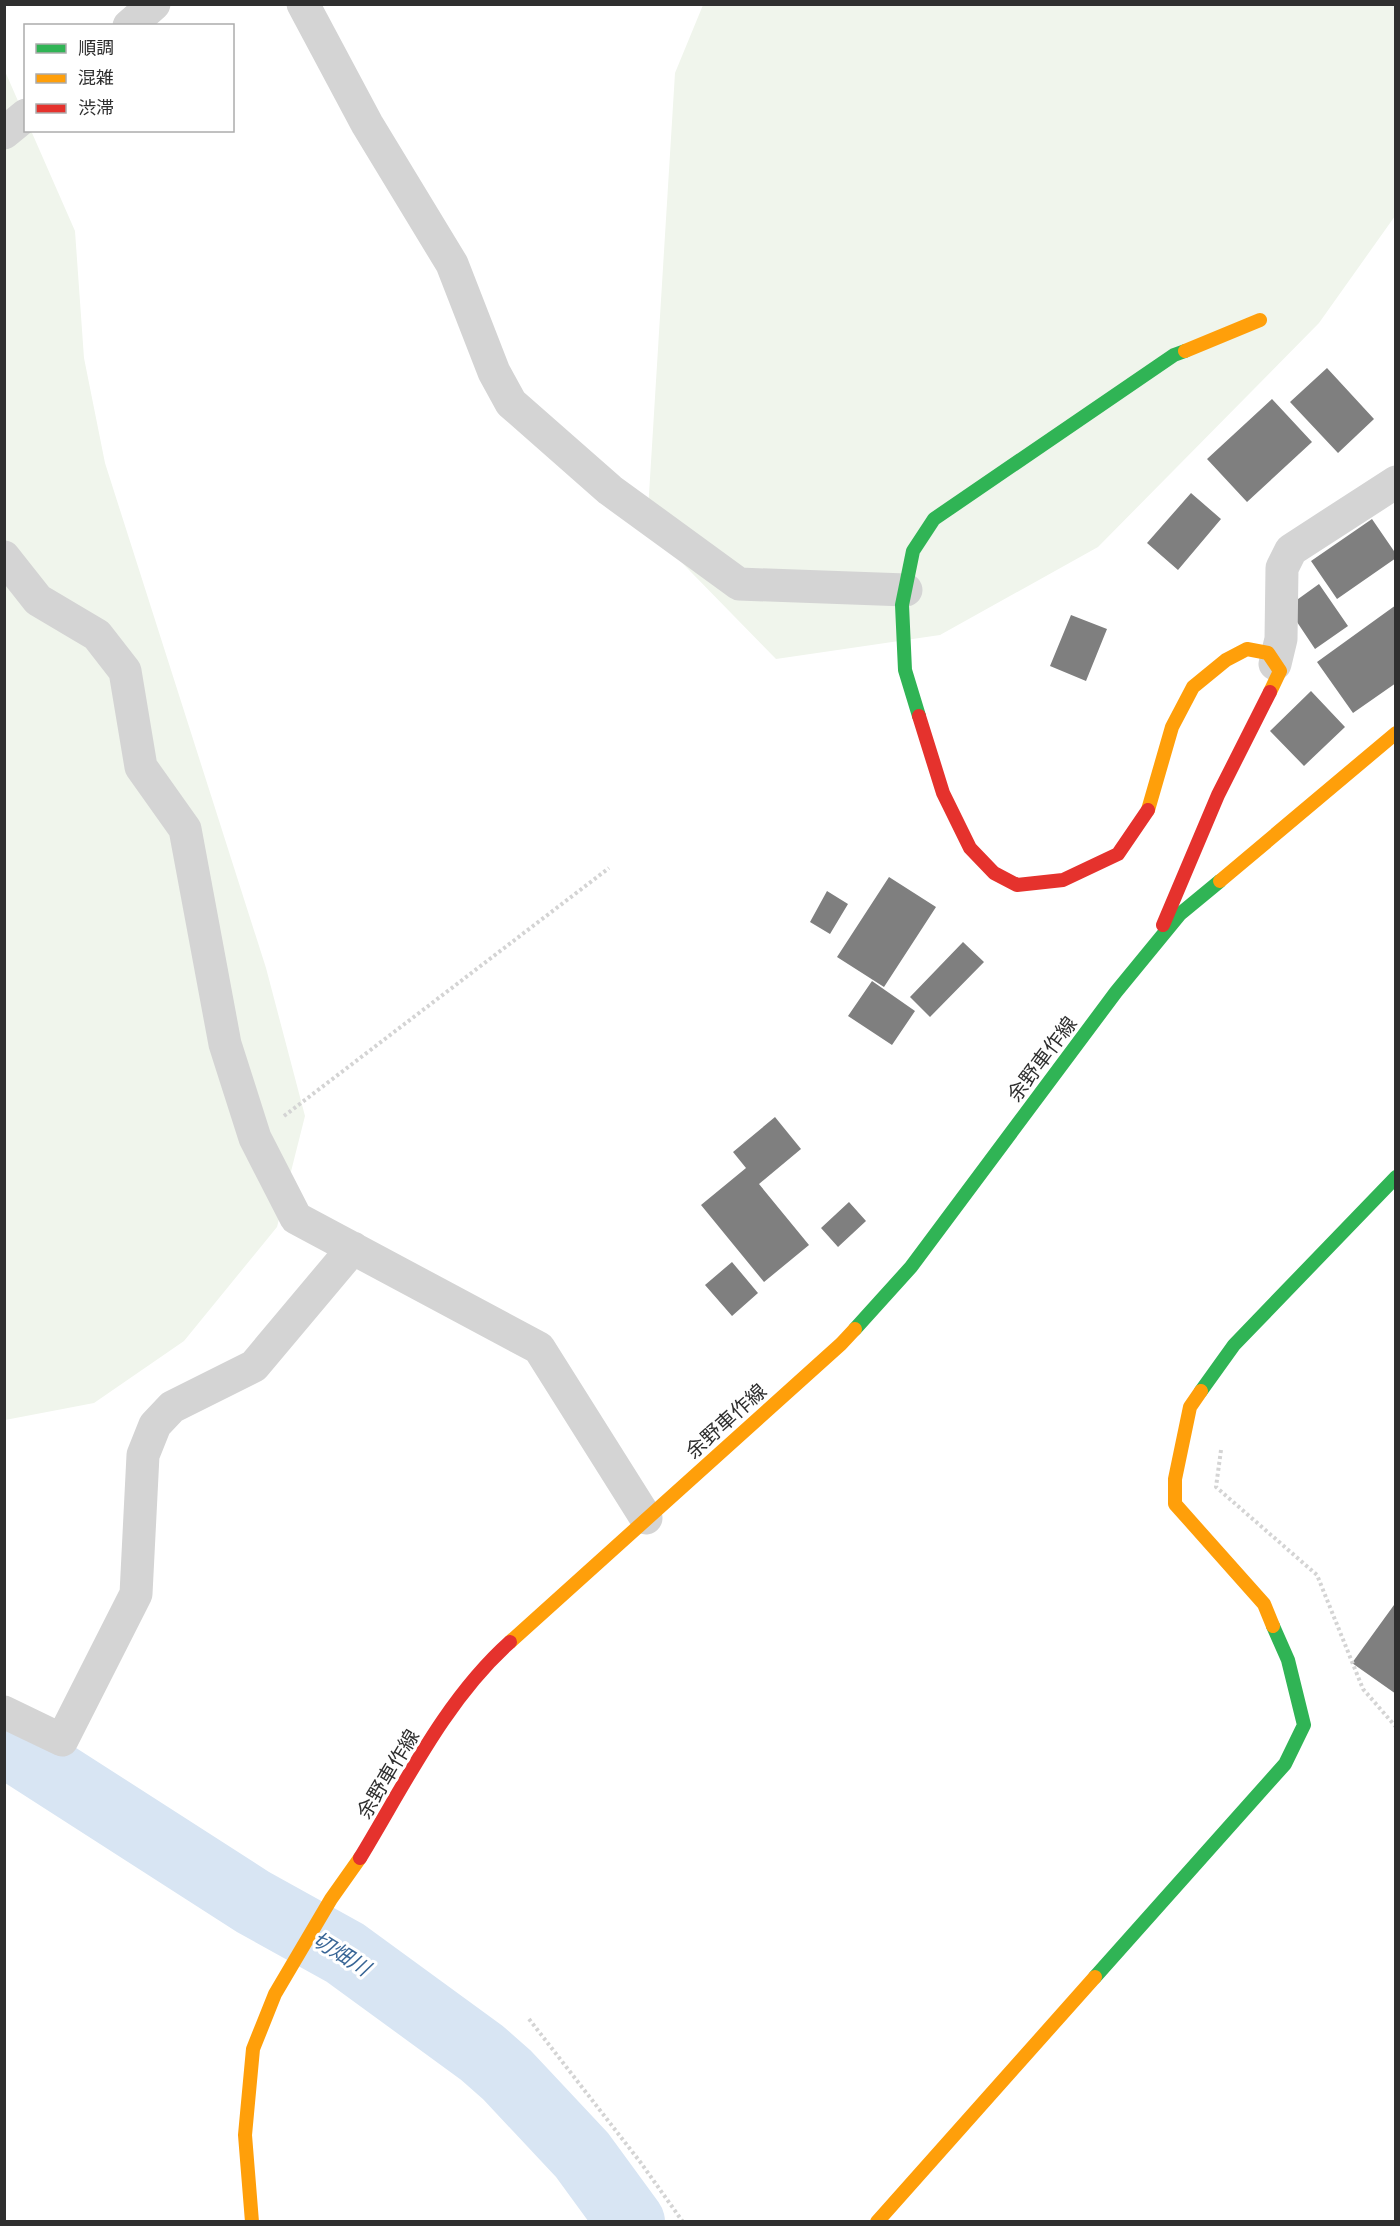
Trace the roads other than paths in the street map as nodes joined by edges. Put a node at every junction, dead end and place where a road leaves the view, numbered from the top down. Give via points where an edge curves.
1 (154, 4) edge
2 (303, 4) edge
3 (131, 24) edge
4 (24, 117) edge
5 (4, 133) edge
6 (1260, 320) dead end
7 (1395, 482) edge
8 (4, 557) edge
9 (906, 590) junction
10 (1275, 664) junction
11 (1395, 733) edge
12 (1154, 946) junction
13 (1395, 1176) edge
14 (353, 1248) junction
15 (646, 1518) junction
16 (4, 1712) edge
17 (252, 2222) edge
18 (877, 2222) edge

1 - 3 street
2 - 9 street via 367,124 452,264 494,372 511,403 610,490 739,584
4 - 5 street
6 - 9 street via 1174,355 934,519 913,551
7 - 10 street via 1291,550 1282,568 1281,639
8 - 14 street via 38,600 97,635 125,671 141,767 185,829 225,1044 255,1138 296,1218
9 - 10 street via 902,605 905,670 942,793 970,848 994,873 1017,885 1063,880 1118,854 1148,812 1172,727 1193,687 1226,660 1247,649 1268,653
10 - 12 street via 1280,671 1218,795
11 - 12 street, 余野車作線 via 1180,914
12 - 15 street, 余野車作線 via 911,1267 841,1344
13 - 18 street via 1234,1345 1190,1407 1175,1479 1175,1504 1264,1604 1288,1660 1304,1725 1290,1755
14 - 15 street via 539,1348
14 - 16 street via 254,1366 172,1407 155,1425 143,1455 136,1594 62,1740
15 - 17 street, 余野車作線 via 494,1656 442,1721 275,1994 253,2049 245,2135

